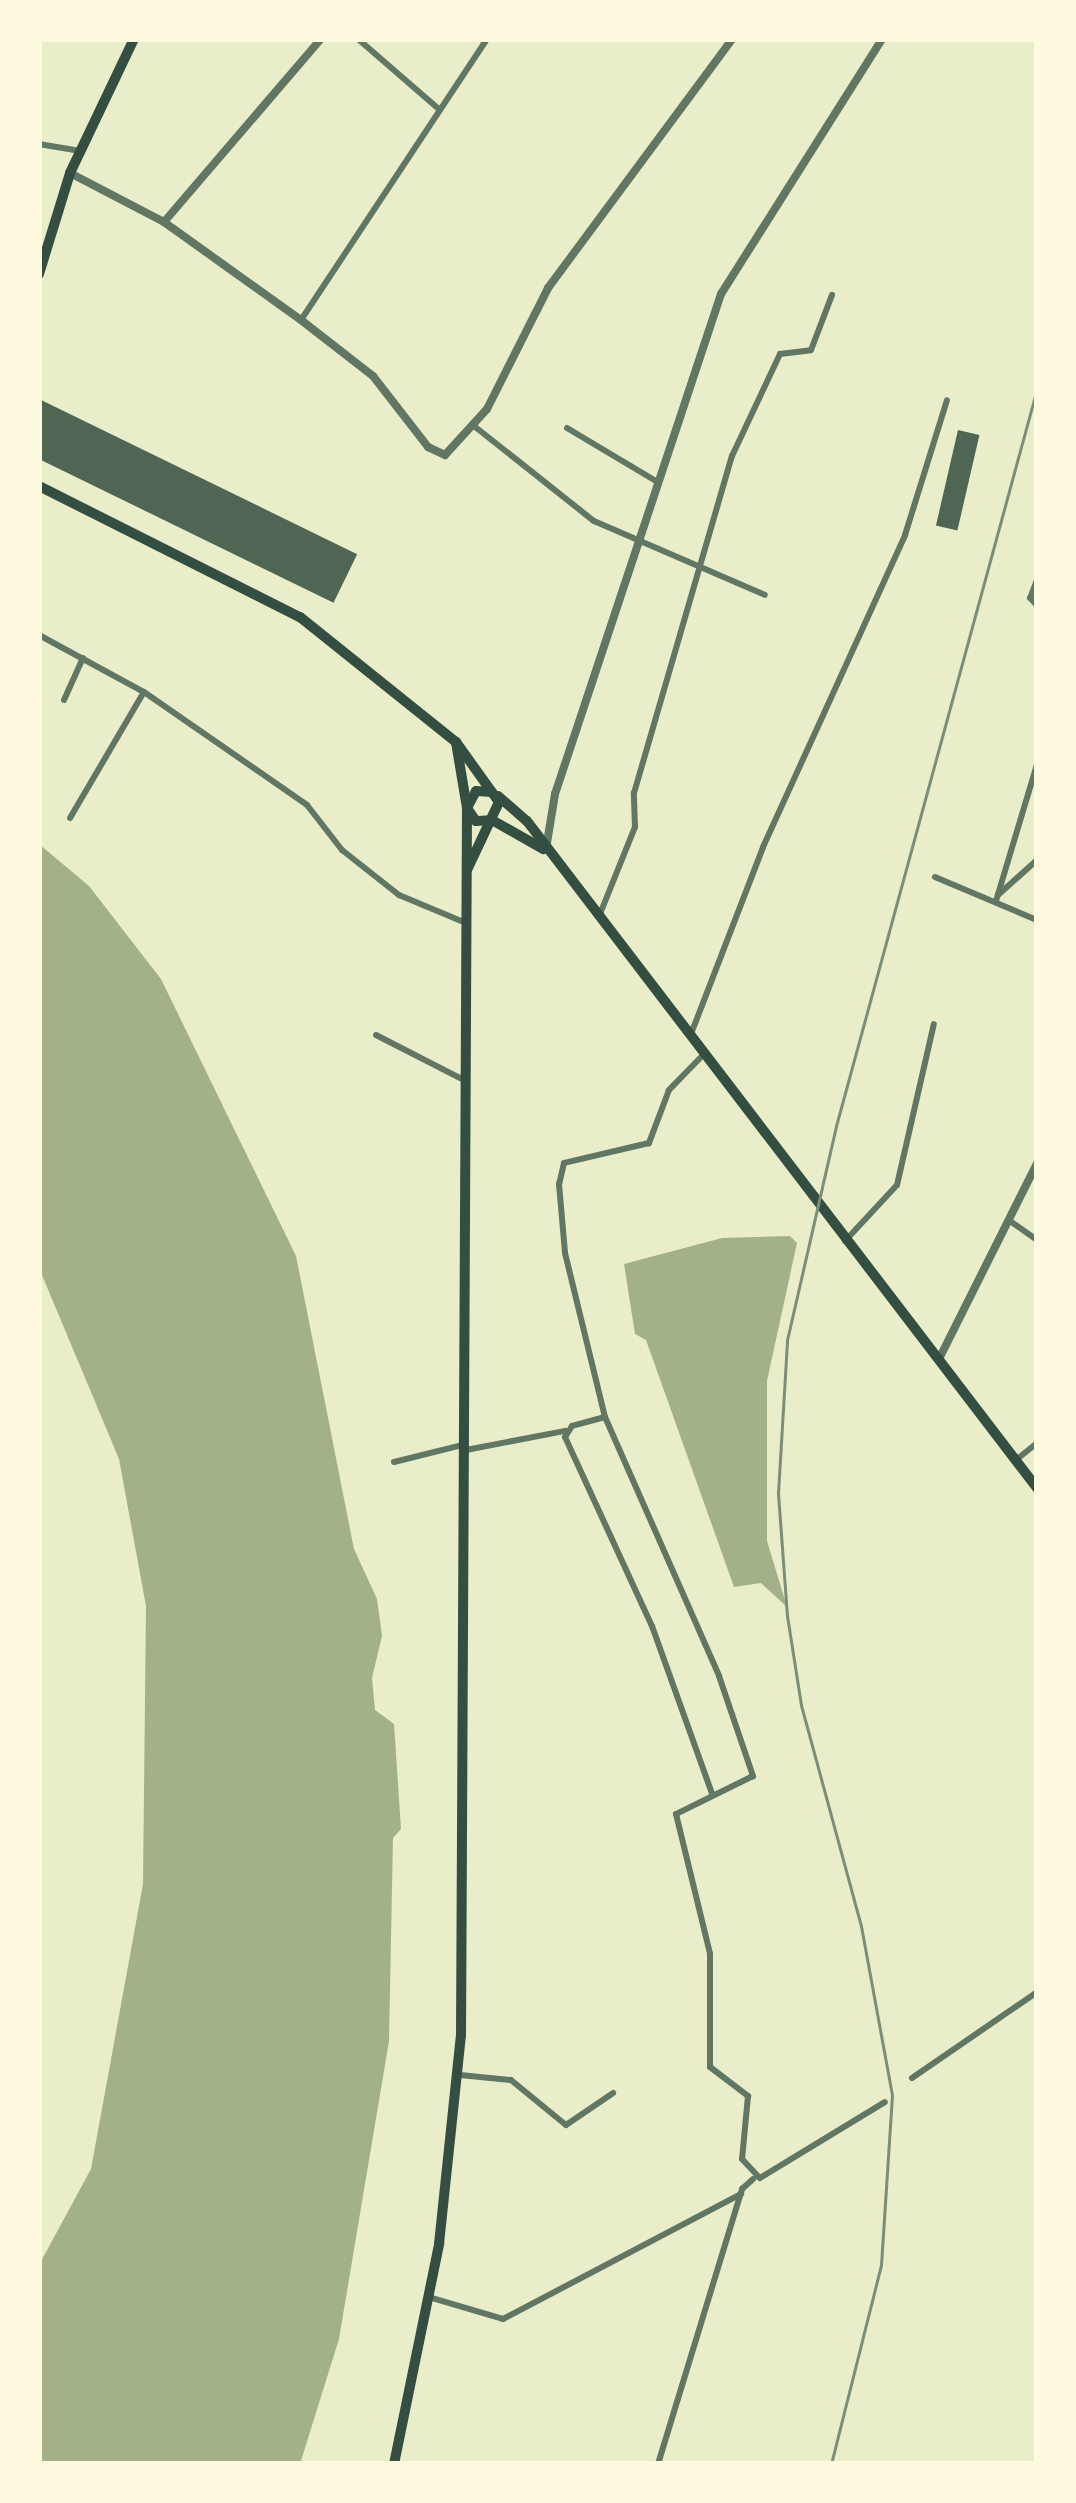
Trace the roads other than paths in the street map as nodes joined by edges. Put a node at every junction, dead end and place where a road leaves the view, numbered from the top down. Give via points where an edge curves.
1 (134, 39) edge
2 (321, 39) edge
3 (358, 39) edge
4 (487, 39) edge
5 (732, 39) edge
6 (882, 39) edge
7 (440, 110) junction
8 (39, 145) edge
9 (80, 151) junction
10 (70, 173) junction
11 (164, 222) junction
12 (39, 274) edge
13 (832, 295) dead end
14 (301, 320) junction
15 (947, 400) dead end
16 (474, 426) junction
17 (567, 428) dead end
18 (656, 481) junction
19 (39, 486) edge
20 (636, 545) junction
21 (704, 569) junction
22 (1037, 580) edge
23 (765, 596) dead end
24 (1037, 605) edge
25 (39, 634) edge
26 (83, 658) junction
27 (144, 692) junction
28 (64, 700) dead end
29 (456, 742) junction
30 (1037, 764) edge
31 (495, 794) junction
32 (467, 808) junction
33 (70, 818) dead end
34 (492, 820) junction
35 (546, 850) junction
36 (1037, 860) edge
37 (466, 873) junction
38 (935, 877) dead end
39 (997, 898) junction
40 (598, 917) junction
41 (1037, 920) edge
42 (465, 923) junction
43 (934, 1024) dead end
44 (376, 1035) dead end
45 (689, 1037) junction
46 (703, 1055) junction
47 (464, 1081) junction
48 (1037, 1163) edge
49 (1010, 1221) junction
50 (1037, 1240) edge
51 (844, 1243) junction
52 (939, 1359) junction
53 (605, 1417) junction
54 (567, 1431) junction
55 (1037, 1443) edge
56 (463, 1448) junction
57 (1016, 1460) junction
58 (394, 1462) dead end
59 (1037, 1488) edge
60 (712, 1794) junction
61 (1037, 1992) edge
62 (460, 2075) junction
63 (912, 2078) dead end
64 (613, 2092) dead end
65 (885, 2102) dead end
66 (753, 2179) junction
67 (741, 2194) junction
68 (429, 2297) junction
69 (394, 2464) edge
70 (658, 2464) edge

1 - 9 main road
2 - 11 street
3 - 7 street
4 - 7 street
5 - 16 street via 548,288
6 - 18 street via 729,277
7 - 14 street
8 - 9 street
9 - 10 main road
10 - 11 street
10 - 12 main road
11 - 14 street
13 - 21 street via 811,350 784,351 774,365 732,456
14 - 16 street via 373,376 438,455
15 - 45 street via 905,535 763,847
16 - 20 street
17 - 18 street
18 - 20 street
19 - 29 main road via 300,617
20 - 21 street
20 - 35 street via 555,794
21 - 23 street
21 - 40 street via 633,796 635,827
22 - 24 street via 1030,598
25 - 26 street
26 - 27 street
26 - 28 street
27 - 33 street
27 - 42 street via 307,805 368,873
29 - 31 main road
29 - 32 main road
30 - 39 street
31 - 32 main road via 476,791
31 - 34 main road via 500,807
31 - 35 main road
32 - 34 main road via 476,821
32 - 37 main road
34 - 35 main road
34 - 37 main road
35 - 40 main road
36 - 39 street
37 - 42 main road
38 - 39 street
39 - 41 street
40 - 45 main road
42 - 47 main road
43 - 51 street via 897,1185
44 - 47 street
45 - 46 main road
46 - 51 main road
46 - 53 street via 669,1090 650,1143 564,1163 565,1252
47 - 56 main road
48 - 49 street
49 - 50 street
49 - 52 street
51 - 52 main road
52 - 57 main road
53 - 54 street
53 - 60 street via 719,1676 753,1776
54 - 56 street
54 - 60 street via 676,1685
55 - 57 street
56 - 58 street
56 - 62 main road
57 - 59 main road
60 - 66 street via 676,1816 694,1862 710,1954 710,2068 747,2094 741,2153
61 - 63 street
62 - 64 street via 512,2080 566,2125
62 - 68 main road
65 - 66 street
66 - 67 street
67 - 68 street via 503,2319
67 - 70 street
68 - 69 main road

